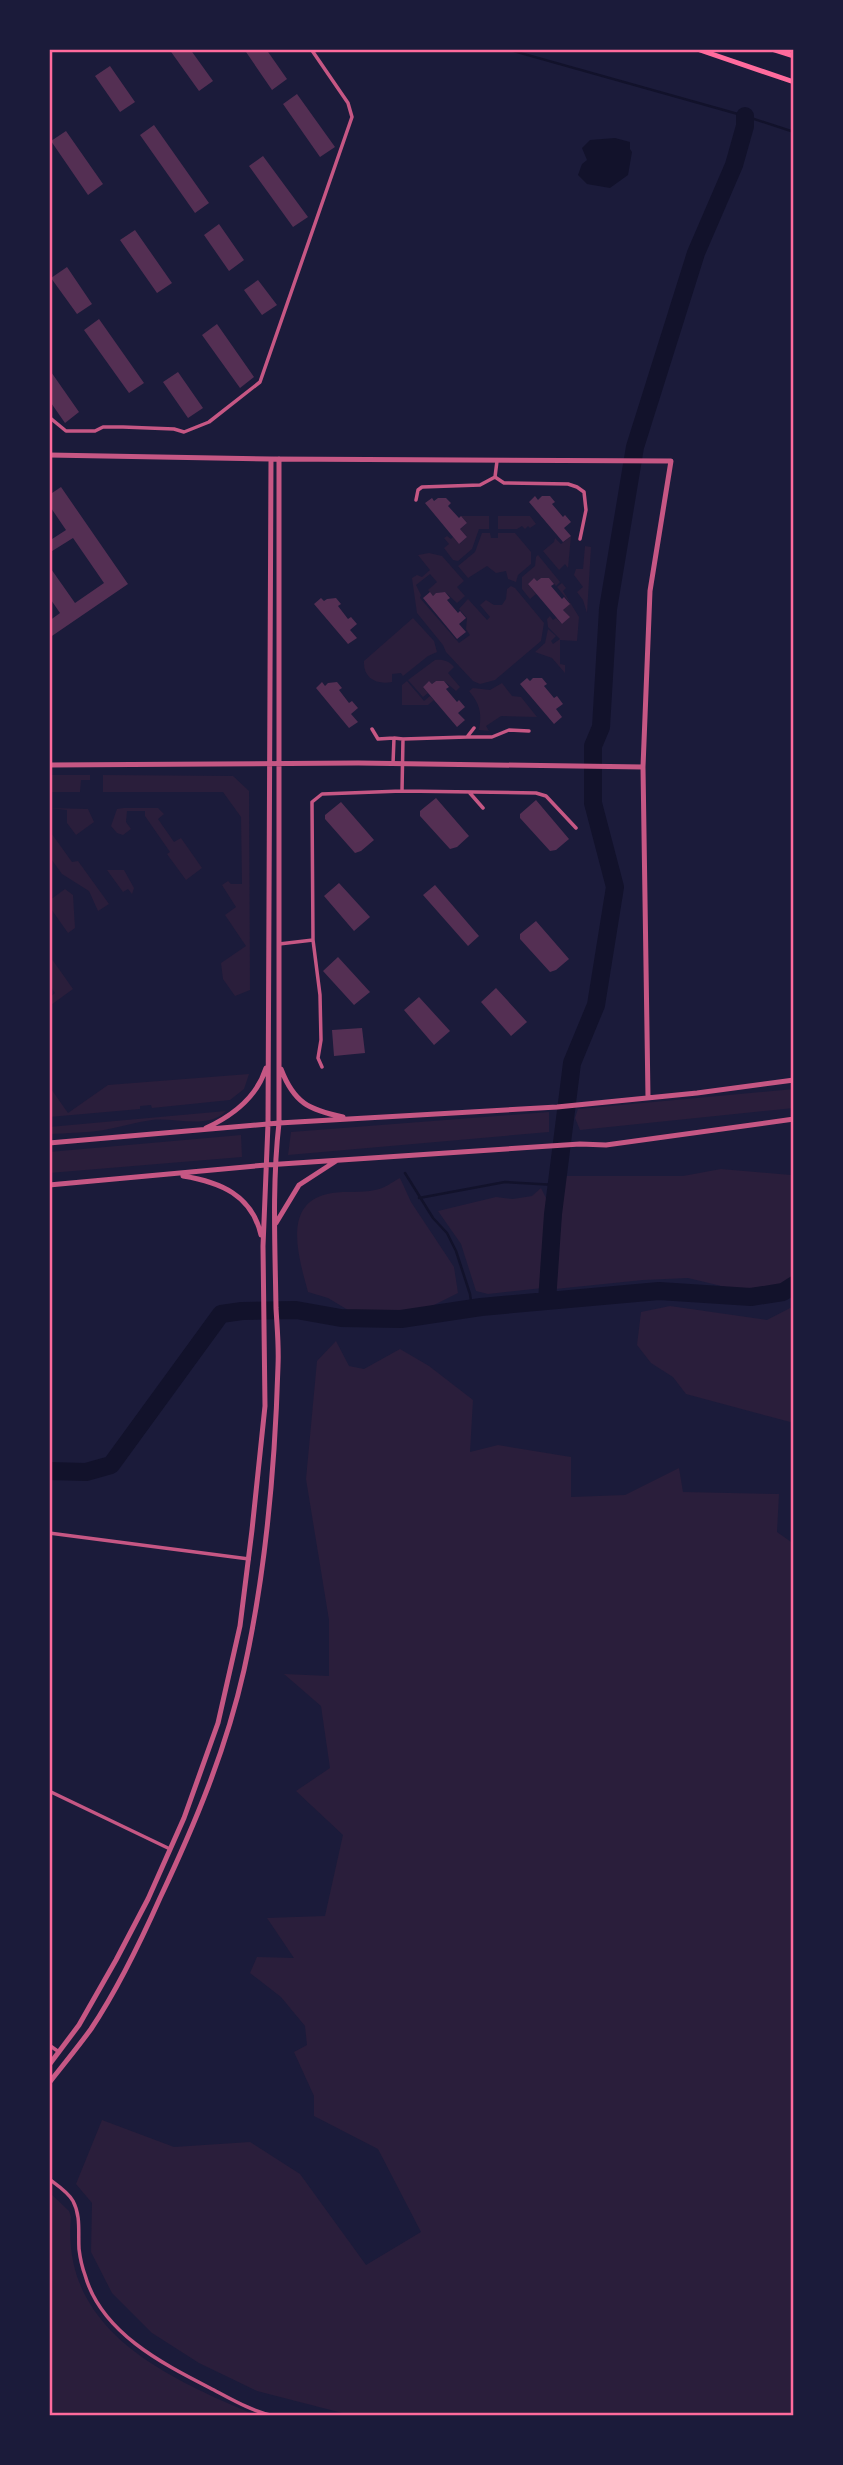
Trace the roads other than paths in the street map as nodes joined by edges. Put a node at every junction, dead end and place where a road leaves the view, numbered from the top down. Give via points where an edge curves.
1 (311, 49) edge
2 (697, 49) edge
3 (772, 49) edge
4 (794, 57) edge
5 (794, 82) edge
6 (49, 417) edge
7 (49, 455) edge
8 (271, 459) junction
9 (279, 459) junction
10 (497, 459) junction
11 (495, 477) junction
12 (416, 500) dead end
13 (580, 539) dead end
14 (474, 728) dead end
15 (372, 729) dead end
16 (529, 731) dead end
17 (467, 737) junction
18 (394, 738) junction
19 (403, 739) junction
20 (271, 764) junction
21 (280, 764) junction
22 (393, 764) junction
23 (402, 764) junction
24 (49, 765) edge
25 (643, 767) junction
26 (402, 791) junction
27 (469, 792) junction
28 (482, 808) dead end
29 (576, 828) dead end
30 (313, 940) junction
31 (279, 944) junction
32 (268, 1062) junction
33 (279, 1064) junction
34 (322, 1066) dead end
35 (794, 1080) edge
36 (648, 1097) junction
37 (350, 1119) junction
38 (794, 1119) edge
39 (279, 1123) junction
40 (268, 1124) junction
41 (202, 1130) junction
42 (49, 1143) edge
43 (336, 1161) junction
44 (266, 1165) junction
45 (274, 1165) junction
46 (177, 1174) junction
47 (49, 1185) edge
48 (274, 1229) junction
49 (264, 1246) junction
50 (49, 1533) edge
51 (249, 1559) junction
52 (49, 1791) edge
53 (170, 1849) junction
54 (49, 2045) edge
55 (59, 2052) junction
56 (49, 2065) edge
57 (49, 2083) edge
58 (49, 2179) edge
59 (274, 2416) edge

1 - 6 street via 348,103 352,117 260,383 209,422 184,432 123,427 66,431
2 - 5 main road
3 - 4 main road
7 - 8 street
8 - 9 street
8 - 20 street
9 - 10 street
9 - 21 street
10 - 11 street
10 - 25 street via 671,461 650,592
11 - 12 street via 480,485 422,487
11 - 13 street via 504,483 568,484 584,492 586,510
14 - 17 street
15 - 18 street via 378,739
16 - 17 street
17 - 19 street
18 - 19 street
18 - 22 street
19 - 23 street
20 - 21 street
20 - 24 street
20 - 32 street
21 - 22 street
21 - 31 street
22 - 23 street
23 - 25 street
23 - 26 street
25 - 36 street
26 - 27 street
26 - 30 street via 322,794 313,802
27 - 28 street
27 - 29 street via 546,796
30 - 31 street
30 - 34 street
31 - 33 street
32 - 40 street
32 - 41 street via 258,1088 248,1099 229,1117
33 - 37 street via 298,1100 318,1112
33 - 39 street
35 - 36 street
36 - 37 street
37 - 39 street
38 - 43 street via 606,1145
39 - 40 street
39 - 45 street
40 - 41 street
40 - 44 street
41 - 42 street
43 - 45 street
43 - 48 street via 299,1185
44 - 45 street
44 - 46 street
44 - 49 street
45 - 48 street
46 - 47 street
46 - 49 street via 238,1195 253,1215
48 - 57 street via 278,1363 273,1444 257,1597 244,1669 216,1770 127,1970 91,2029
49 - 51 street via 265,1406
50 - 51 street
51 - 53 street via 240,1626 218,1723
52 - 53 street
53 - 55 street via 116,1960
54 - 55 street
55 - 56 street
58 - 59 street via 72,2200 79,2218 85,2278 112,2320 147,2353 172,2368

